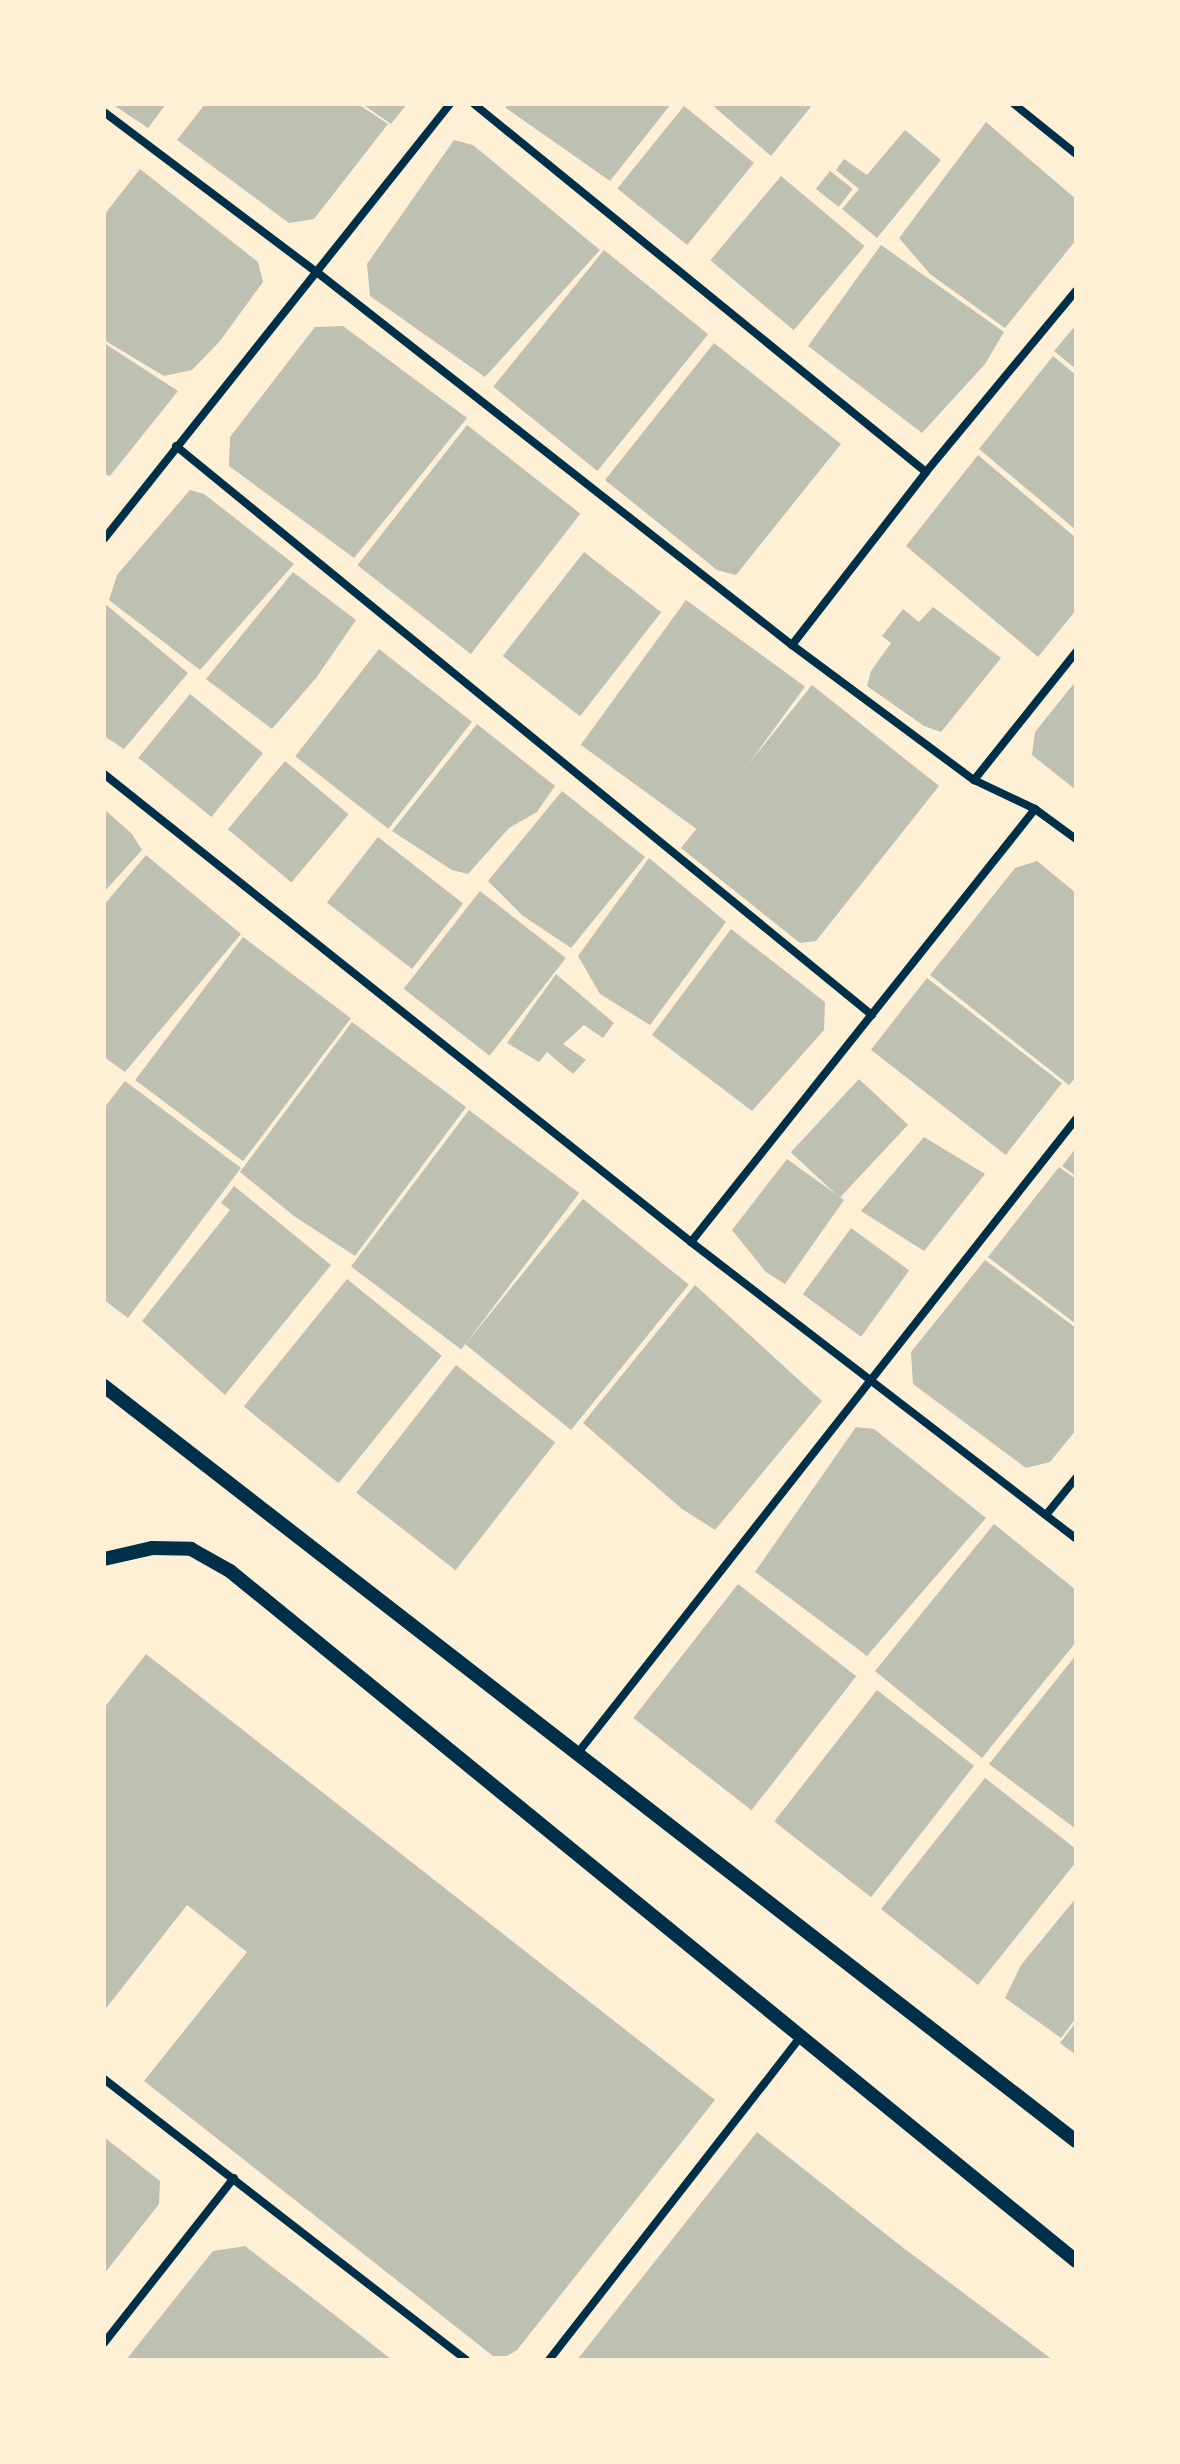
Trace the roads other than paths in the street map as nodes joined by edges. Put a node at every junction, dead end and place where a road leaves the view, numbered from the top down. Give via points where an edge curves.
1 (450, 104) edge
2 (474, 104) edge
3 (1014, 104) edge
4 (104, 112) edge
5 (1076, 154) edge
6 (318, 273) junction
7 (1076, 291) edge
8 (176, 446) junction
9 (926, 472) junction
10 (104, 539) edge
11 (792, 645) junction
12 (1076, 652) edge
13 (104, 774) edge
14 (974, 780) junction
15 (1035, 809) junction
16 (1076, 839) edge
17 (872, 1015) junction
18 (1076, 1119) edge
19 (691, 1242) junction
20 (871, 1381) junction
21 (104, 1386) edge
22 (1076, 1478) edge
23 (1046, 1515) junction
24 (1076, 1539) edge
25 (104, 1559) edge
26 (577, 1754) junction
27 (800, 2038) junction
28 (104, 2079) edge
29 (1076, 2141) edge
30 (234, 2178) junction
31 (1076, 2261) edge
32 (104, 2343) edge
33 (466, 2360) edge
34 (549, 2360) edge

1 - 6 street
2 - 9 street
3 - 5 street
4 - 6 street
6 - 8 street
6 - 11 street
7 - 9 street
8 - 10 street
8 - 17 street
9 - 11 street
11 - 14 street
12 - 14 street
13 - 19 street
14 - 15 street
15 - 16 street
15 - 17 street
17 - 19 street
18 - 20 street
19 - 20 street
20 - 23 street
20 - 26 street
21 - 26 street
22 - 23 street
23 - 24 street
25 - 27 street via 152,1548 191,1549 230,1571
26 - 29 street
27 - 31 street
27 - 34 street
28 - 30 street
30 - 32 street
30 - 33 street

